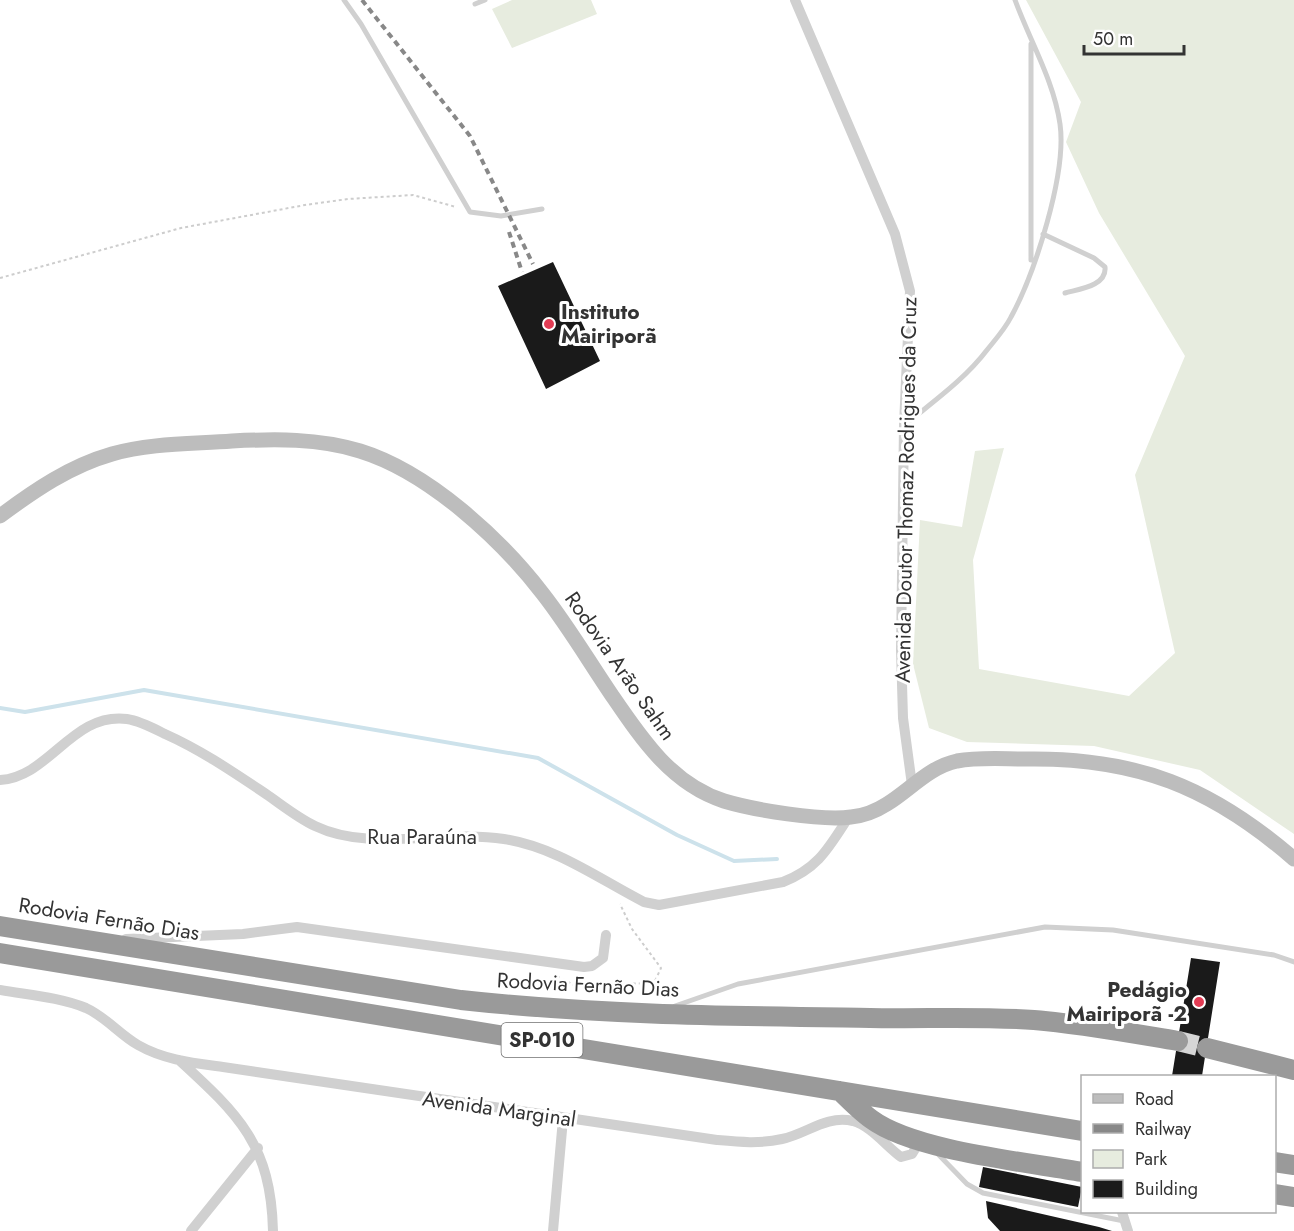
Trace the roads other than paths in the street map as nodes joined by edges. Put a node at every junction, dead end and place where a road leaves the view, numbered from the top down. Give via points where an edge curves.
1 (344, 0) edge
2 (485, 0) edge
3 (795, 0) edge
4 (1015, 0) edge
5 (476, 4) dead end
6 (1031, 42) junction
7 (542, 209) dead end
8 (1043, 234) junction
9 (1031, 266) junction
10 (1065, 293) dead end
11 (904, 425) junction
12 (0, 516) edge
13 (0, 780) edge
14 (912, 785) junction
15 (848, 818) junction
16 (1294, 859) edge
17 (0, 926) edge
18 (606, 935) dead end
19 (94, 940) junction
20 (0, 953) edge
21 (1294, 962) edge
22 (0, 990) edge
23 (654, 1013) junction
24 (1178, 1041) tunnel mouth
25 (1207, 1048) tunnel mouth
26 (178, 1060) junction
27 (1294, 1070) edge
28 (840, 1091) junction
29 (563, 1119) junction
30 (1081, 1131) edge
31 (925, 1142) junction
32 (258, 1148) junction
33 (1276, 1162) edge
34 (1294, 1165) edge
35 (1081, 1172) edge
36 (1276, 1194) edge
37 (1294, 1197) edge
38 (1081, 1212) edge
39 (1084, 1213) edge
40 (1125, 1221) edge
41 (191, 1231) edge
42 (273, 1231) edge
43 (553, 1231) edge

1 - 7 lane via 470,212 501,216
2 - 5 lane
3 - 11 street, Avenida Doutor Thomaz Rodrigues da Cruz via 904,261 911,316
4 - 6 lane
6 - 8 lane via 1054,93 1060,127 1059,175
6 - 9 lane
8 - 9 lane
8 - 10 lane via 1105,267 1096,283
9 - 11 lane via 1011,318 986,352 957,382
11 - 14 street, Avenida Doutor Thomaz Rodrigues da Cruz via 901,650 903,718
12 - 15 street, Rodovia Arão Sahm via 41,486 113,453 290,439 361,451 425,483 491,537 540,590 634,728 680,779 726,801 773,811
13 - 15 street, Rua Paraúna via 26,774 87,726 126,719 187,744 314,826 334,834 505,839 557,854 644,902 659,905 783,882 802,874 819,861
14 - 15 street, Rodovia Arão Sahm via 886,805
14 - 16 street, Rodovia Arão Sahm via 956,761 979,759 1062,758 1140,771 1172,780 1215,801 1261,830
17 - 19 highway, Rodovia Fernão Dias / SP-010
18 - 19 street via 603,958 584,967 297,927 243,934
19 - 23 highway, Rodovia Fernão Dias / SP-010 via 461,1000 591,1013
20 - 28 highway, SP-010
21 - 23 lane via 1274,955 1113,930 1045,927 738,984
22 - 26 street, Avenida Marginal via 72,1003 102,1017 136,1044
23 - 24 highway, Rodovia Fernão Dias / SP-010 via 1034,1020
25 - 27 highway
26 - 29 street, Avenida Marginal
26 - 32 street via 207,1086
28 - 30 highway, SP-010
28 - 31 highway via 872,1120
29 - 31 street, Avenida Marginal via 752,1143 783,1139 824,1121 853,1121 901,1156 912,1154
29 - 43 street
31 - 35 highway
31 - 38 lane via 950,1169 982,1193
32 - 41 street
32 - 42 street via 269,1183
33 - 34 highway
36 - 37 highway
39 - 40 lane

